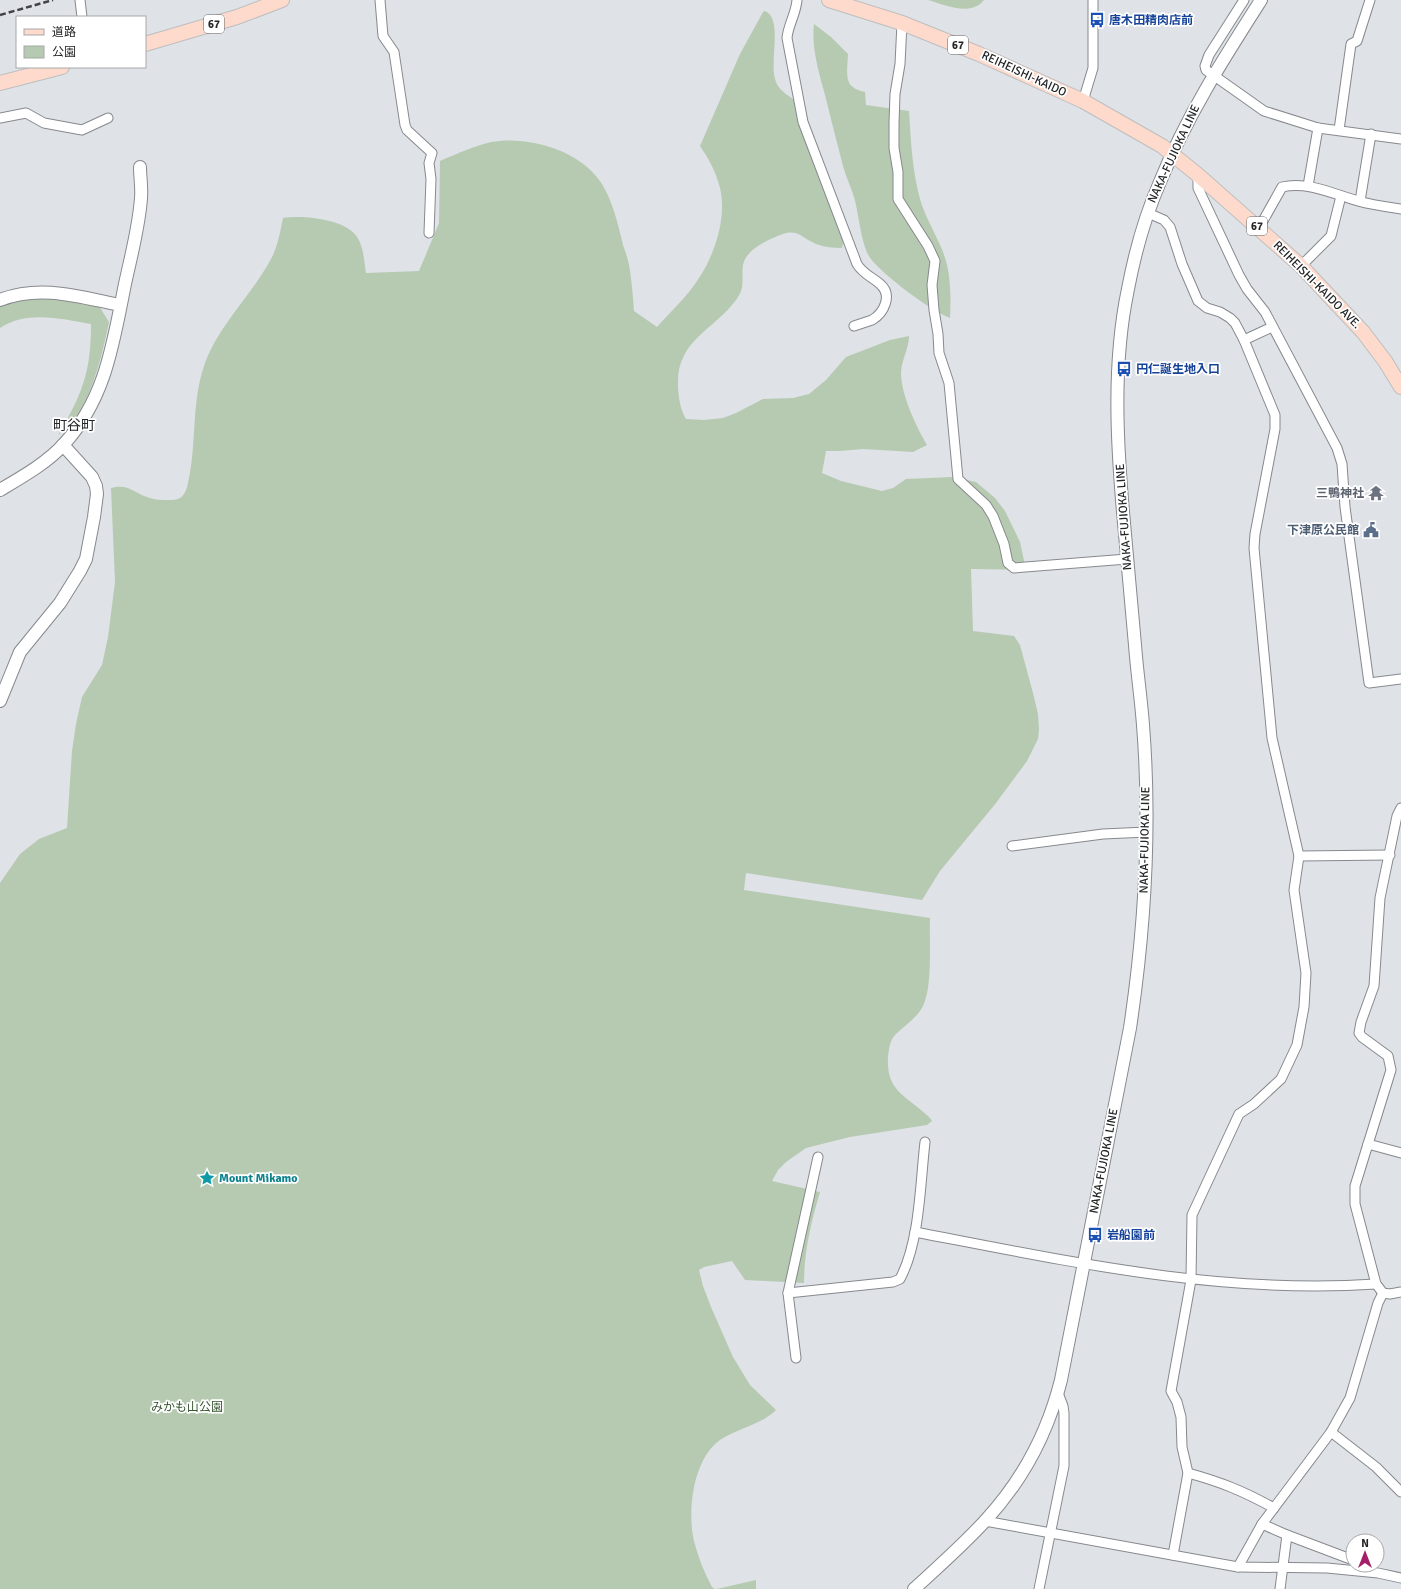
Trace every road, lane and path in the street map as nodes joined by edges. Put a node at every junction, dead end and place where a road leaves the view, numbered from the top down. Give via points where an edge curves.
1 (80, 0) edge
2 (282, 0) edge
3 (380, 0) edge
4 (797, 0) edge
5 (829, 0) edge
6 (1093, 0) edge
7 (1244, 0) edge
8 (1261, 0) edge
9 (1370, 0) edge
10 (82, 16) edge
11 (902, 23) junction
12 (146, 44) edge
13 (58, 68) edge
14 (1213, 76) junction
15 (0, 83) edge
16 (1083, 101) junction
17 (0, 118) edge
18 (108, 118) dead end
19 (1318, 128) junction
20 (1339, 130) junction
21 (1371, 134) junction
22 (1401, 139) edge
23 (1173, 153) junction
24 (140, 167) dead end
25 (1198, 175) junction
26 (1308, 186) junction
27 (1341, 196) junction
28 (1360, 201) junction
29 (1401, 209) edge
30 (1148, 213) junction
31 (1259, 228) junction
32 (429, 233) dead end
33 (1301, 266) junction
34 (0, 300) edge
35 (120, 305) junction
36 (854, 326) dead end
37 (1272, 326) junction
38 (1244, 340) junction
39 (1401, 387) edge
40 (63, 445) junction
41 (0, 490) edge
42 (1127, 559) junction
43 (1401, 679) edge
44 (0, 701) edge
45 (1401, 808) edge
46 (1147, 832) junction
47 (1012, 846) dead end
48 (1390, 855) junction
49 (1299, 856) junction
50 (925, 1142) dead end
51 (1368, 1144) junction
52 (1401, 1153) edge
53 (818, 1157) dead end
54 (915, 1232) junction
55 (1085, 1263) junction
56 (1191, 1280) junction
57 (1376, 1284) junction
58 (1401, 1292) edge
59 (788, 1293) junction
60 (1383, 1293) junction
61 (796, 1358) dead end
62 (1058, 1393) junction
63 (1331, 1432) junction
64 (1188, 1473) junction
65 (1401, 1492) edge
66 (1274, 1508) junction
67 (985, 1521) junction
68 (1262, 1524) junction
69 (1050, 1533) junction
70 (1287, 1535) junction
71 (1173, 1555) junction
72 (1345, 1557) edge
73 (1238, 1567) junction
74 (1283, 1567) junction
75 (1345, 1570) edge
76 (1378, 1573) edge
77 (1401, 1578) edge
78 (914, 1589) edge
79 (1039, 1589) edge
80 (1280, 1589) edge

1 - 10 street
2 - 12 main road, 67 via 237,17
3 - 32 street via 383,36 394,52 405,125 407,130 432,153 429,163
4 - 36 street via 796,12 787,38 803,122 857,264 886,291 886,305 881,313 872,320
5 - 11 main road, REIHEISHI-KAIDO / 67
6 - 16 street via 1093,68
7 - 14 street via 1206,62 1206,70
8 - 14 main road, NAKA-FUJIOKA LINE
9 - 20 street via 1357,41 1351,44
11 - 16 main road, REIHEISHI-KAIDO / 67 via 979,54
11 - 42 street via 894,123 898,199 935,261 932,285 934,310 939,353 949,383 958,478 986,505 993,516 1010,567
13 - 15 main road
14 - 19 street via 1264,111
14 - 23 main road, NAKA-FUJIOKA LINE
16 - 23 main road, REIHEISHI-KAIDO AVE. / 67
17 - 18 street via 26,113 44,123 82,130
19 - 20 street
19 - 26 street
20 - 21 street
21 - 22 street
21 - 28 street
23 - 25 main road, REIHEISHI-KAIDO AVE. / 67
23 - 30 main road, NAKA-FUJIOKA LINE
24 - 35 main road via 141,197 138,220
25 - 31 main road, REIHEISHI-KAIDO AVE. / 67
25 - 37 street via 1198,188 1239,275
26 - 27 street
26 - 31 street via 1282,187
27 - 28 street
27 - 33 street via 1331,236
28 - 29 street
30 - 38 street via 1164,220 1170,227 1198,301 1230,318
30 - 42 main road, NAKA-FUJIOKA LINE via 1127,291 1119,370 1118,434
31 - 33 main road, REIHEISHI-KAIDO AVE. / 67
33 - 39 main road, REIHEISHI-KAIDO AVE. / 67 via 1363,332
34 - 35 main road via 43,292
35 - 40 main road via 114,341 99,390 86,414
37 - 38 street
37 - 43 street via 1337,448 1342,464 1346,514 1369,683
38 - 49 street via 1275,415 1275,429 1254,548 1272,738
40 - 41 main road via 47,459
40 - 44 main road via 92,477 96,486 94,517 86,559 60,603 20,652
42 - 46 main road, NAKA-FUJIOKA LINE via 1143,722
45 - 48 street via 1397,816
46 - 47 street via 1103,834
46 - 55 main road, NAKA-FUJIOKA LINE via 1134,1004
48 - 49 street
48 - 51 street via 1380,898 1374,986 1361,1022 1360,1033 1388,1056 1391,1070
49 - 56 street via 1294,890 1306,973 1304,1008 1297,1045 1281,1079 1239,1114 1192,1215
50 - 54 street
51 - 52 street
51 - 57 street via 1355,1186 1355,1204
53 - 59 street
54 - 55 street
54 - 59 street via 907,1266 900,1280
55 - 56 street
55 - 62 main road, NAKA-FUJIOKA LINE
56 - 57 street via 1305,1286
56 - 64 street via 1171,1391 1181,1417 1182,1447
57 - 60 street
58 - 60 street
59 - 61 street
60 - 63 street via 1350,1398
62 - 67 main road, NAKA-FUJIOKA LINE via 1040,1440 1024,1471
62 - 69 street via 1064,1412 1064,1462
63 - 65 street via 1376,1467
63 - 66 street
64 - 66 street via 1221,1482
64 - 71 street
66 - 68 street
67 - 69 street
67 - 78 main road, NAKA-FUJIOKA LINE
68 - 70 street
68 - 73 street
69 - 71 street
69 - 79 street
70 - 72 street
70 - 74 street
71 - 73 street
73 - 74 street
74 - 75 street
74 - 80 street
76 - 77 street

